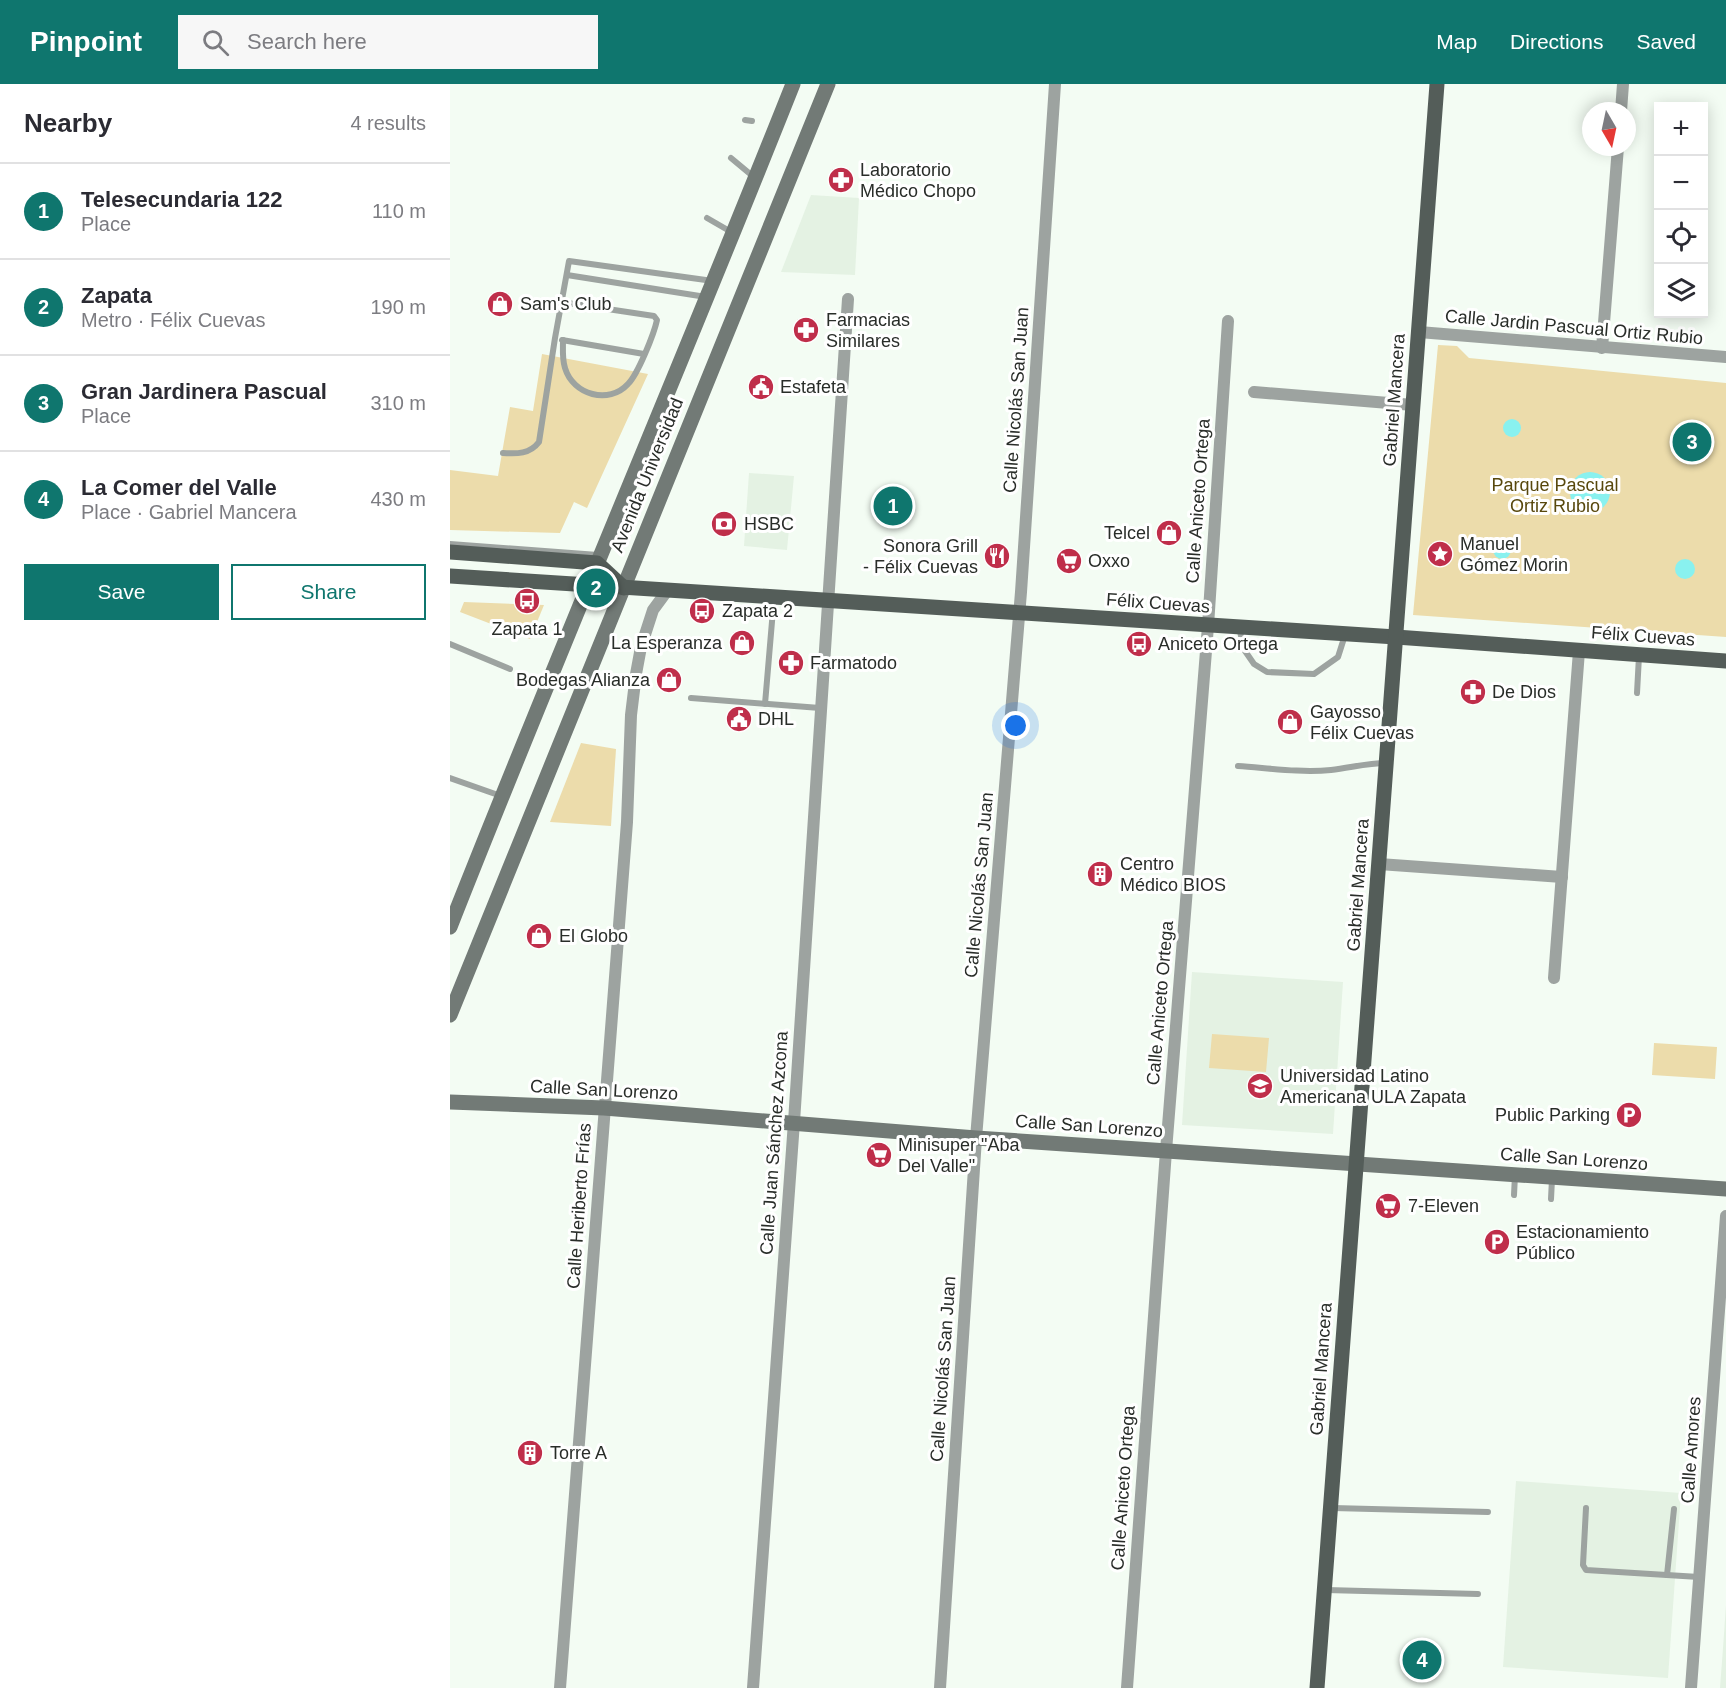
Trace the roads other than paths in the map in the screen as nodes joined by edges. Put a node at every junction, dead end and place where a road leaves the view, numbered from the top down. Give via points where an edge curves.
1 (793, 84) edge
2 (828, 84) edge
3 (1055, 84) edge
4 (1437, 84) edge
5 (1623, 84) edge
6 (1622, 102) edge
7 (1617, 156) edge
8 (731, 158) dead end
9 (755, 179) junction
10 (707, 218) dead end
11 (734, 233) junction
12 (567, 275) junction
13 (714, 281) junction
14 (707, 297) junction
15 (848, 299) dead end
16 (561, 302) junction
17 (1228, 321) dead end
18 (1419, 332) junction
19 (555, 338) junction
20 (563, 340) junction
21 (1602, 348) junction
22 (644, 354) junction
23 (1726, 357) edge
24 (1254, 392) dead end
25 (1413, 405) junction
26 (502, 453) dead end
27 (450, 543) edge
28 (450, 552) edge
29 (599, 559) junction
30 (450, 576) edge
31 (588, 585) junction
32 (624, 588) junction
33 (667, 591) junction
34 (774, 598) junction
35 (829, 601) junction
36 (1020, 614) junction
37 (1208, 626) junction
38 (1239, 628) junction
39 (1345, 634) junction
40 (1396, 637) junction
41 (450, 644) edge
42 (1579, 651) junction
43 (1639, 655) junction
44 (1726, 661) edge
45 (510, 669) dead end
46 (1637, 693) dead end
47 (691, 699) dead end
48 (765, 704) junction
49 (820, 708) junction
50 (1387, 763) junction
51 (1238, 765) dead end
52 (450, 778) edge
53 (502, 796) junction
54 (1379, 864) junction
55 (1562, 877) junction
56 (450, 927) edge
57 (1554, 978) dead end
58 (450, 1015) edge
59 (450, 1102) edge
60 (604, 1108) junction
61 (794, 1122) junction
62 (976, 1138) junction
63 (1166, 1151) junction
64 (1356, 1164) junction
65 (1515, 1175) junction
66 (1552, 1178) junction
67 (1726, 1189) edge
68 (1514, 1195) dead end
69 (1551, 1199) dead end
70 (1726, 1216) edge
71 (1331, 1508) junction
72 (1586, 1508) dead end
73 (1674, 1509) dead end
74 (1488, 1512) dead end
75 (1667, 1575) junction
76 (1700, 1577) junction
77 (1325, 1590) junction
78 (1478, 1594) dead end
79 (560, 1688) edge
80 (753, 1688) edge
81 (940, 1688) edge
82 (1127, 1688) edge
83 (1317, 1688) edge
84 (1691, 1688) edge

1 - 9 main road, Avenida Universidad
2 - 32 main road, Avenida Universidad
3 - 36 street, Calle Nicolás San Juan
4 - 18 main road, Gabriel Mancera
5 - 6 street
7 - 21 street
8 - 9 lane
9 - 11 main road, Avenida Universidad
10 - 11 lane
11 - 13 main road, Avenida Universidad
12 - 13 lane via 569,261
12 - 14 lane
12 - 16 lane
13 - 14 main road, Avenida Universidad
14 - 29 main road, Avenida Universidad
15 - 35 street, Calle Juan Sánchez Azcona
16 - 19 lane
16 - 22 lane via 654,316 657,324
17 - 37 street, Calle Aniceto Ortega
18 - 21 street, Calle Jardin Pascual Ortiz Rubio
18 - 25 main road, Gabriel Mancera
19 - 20 lane
19 - 26 lane via 539,442 519,454
20 - 22 lane
20 - 22 lane via 567,374 576,386 594,395 623,389 634,377
21 - 23 street, Calle Jardin Pascual Ortiz Rubio
24 - 25 street
25 - 40 main road, Gabriel Mancera
27 - 29 lane
28 - 29 main road
29 - 31 main road, Avenida Universidad
29 - 32 main road
30 - 31 main road, Félix Cuevas
31 - 32 main road, Félix Cuevas
31 - 53 main road, Avenida Universidad
32 - 33 main road, Félix Cuevas
32 - 58 main road, Avenida Universidad
33 - 34 main road, Félix Cuevas
33 - 60 street, Calle Heriberto Frías via 653,610 641,647 631,715 627,822
34 - 35 main road, Félix Cuevas
34 - 48 lane
35 - 36 main road, Félix Cuevas
35 - 49 street, Calle Juan Sánchez Azcona
36 - 37 main road, Félix Cuevas
36 - 62 street, Calle Nicolás San Juan
37 - 38 main road, Félix Cuevas
37 - 63 street, Calle Aniceto Ortega
38 - 39 main road, Félix Cuevas
38 - 39 lane via 1245,651 1254,664 1267,672 1314,674 1338,657
39 - 40 main road, Félix Cuevas
40 - 42 main road, Félix Cuevas
40 - 50 main road, Gabriel Mancera
41 - 45 lane
42 - 43 main road, Félix Cuevas
42 - 55 street
43 - 44 main road, Félix Cuevas
43 - 46 lane
47 - 48 lane
48 - 49 lane
49 - 61 street, Calle Juan Sánchez Azcona
50 - 51 lane via 1315,771
50 - 54 main road, Gabriel Mancera
52 - 53 lane
53 - 56 main road, Avenida Universidad
54 - 55 street
54 - 64 main road, Gabriel Mancera
55 - 57 street
59 - 60 main road, Calle San Lorenzo
60 - 61 main road, Calle San Lorenzo
60 - 79 street, Calle Heriberto Frías
61 - 62 main road, Calle San Lorenzo
61 - 80 street, Calle Juan Sánchez Azcona
62 - 63 main road, Calle San Lorenzo
62 - 81 street, Calle Nicolás San Juan
63 - 64 main road, Calle San Lorenzo
63 - 82 street, Calle Aniceto Ortega
64 - 65 main road, Calle San Lorenzo
64 - 71 main road, Gabriel Mancera
65 - 66 main road, Calle San Lorenzo
65 - 68 lane
66 - 67 main road, Calle San Lorenzo
66 - 69 lane
70 - 76 street, Calle Amores
71 - 74 lane
71 - 77 main road, Gabriel Mancera
72 - 75 lane via 1586,1570
73 - 75 lane
75 - 76 lane
76 - 84 street, Calle Amores
77 - 78 lane
77 - 83 main road, Gabriel Mancera

